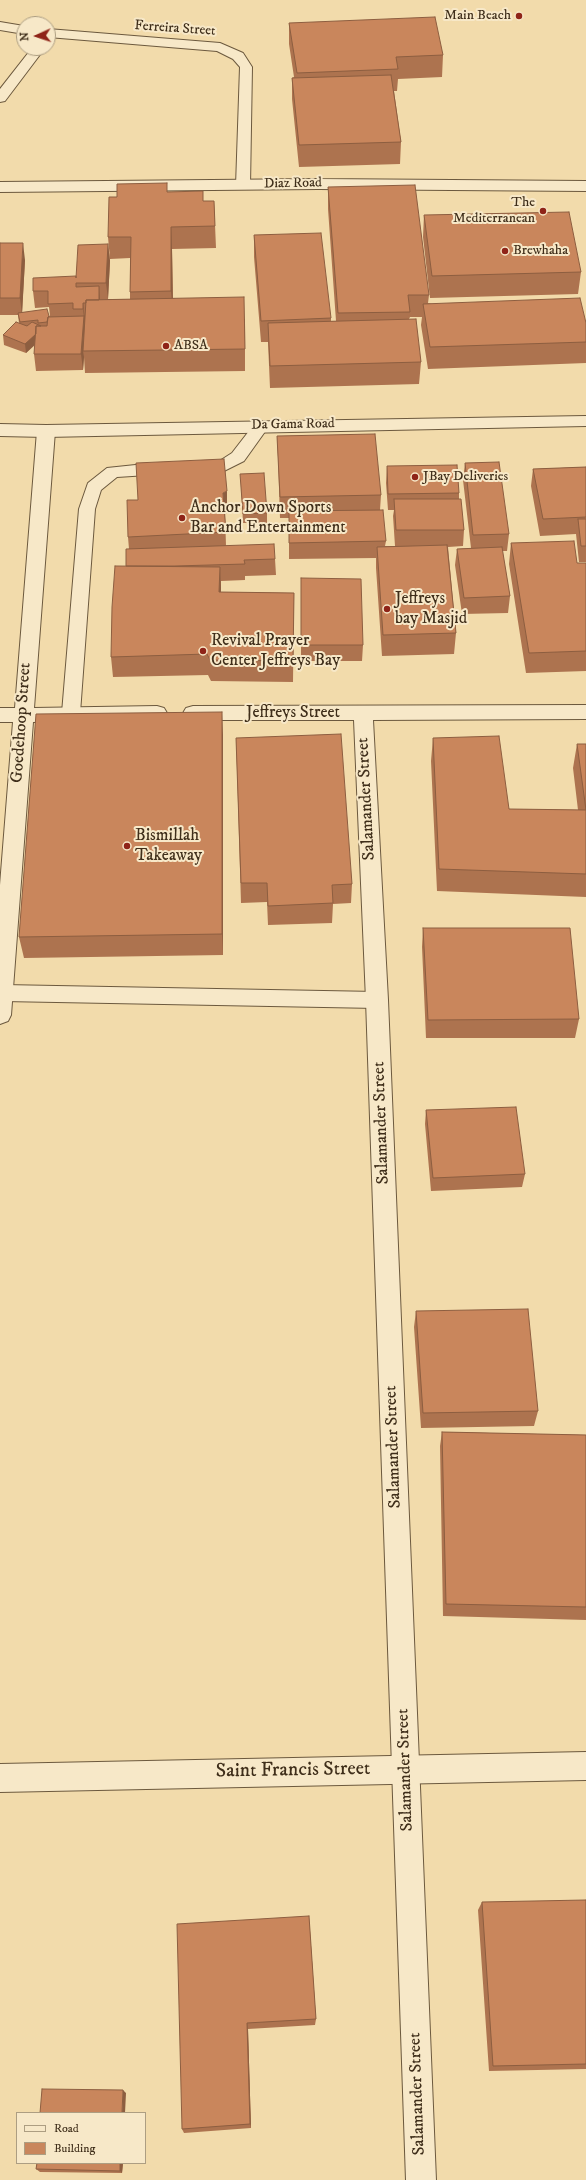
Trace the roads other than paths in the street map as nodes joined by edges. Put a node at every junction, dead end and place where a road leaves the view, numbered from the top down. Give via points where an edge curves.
1 (0, 26) edge
2 (16, 29) edge
3 (56, 35) edge
4 (33, 56) edge
5 (0, 98) edge
6 (243, 186) junction
7 (586, 186) edge
8 (0, 187) edge
9 (586, 420) edge
10 (261, 426) junction
11 (0, 430) edge
12 (46, 431) junction
13 (586, 712) edge
14 (71, 713) junction
15 (363, 713) junction
16 (22, 714) junction
17 (0, 715) edge
18 (3, 993) junction
19 (377, 1000) junction
20 (0, 1015) edge
21 (586, 1766) edge
22 (406, 1769) junction
23 (0, 1778) edge
24 (421, 2180) edge

1 - 2 lane
3 - 6 lane, Ferreira Street via 220,48 238,56 246,67
4 - 5 lane
6 - 7 street, Diaz Road
6 - 8 street, Diaz Road
9 - 10 street, Da Gama Road
10 - 12 street, Da Gama Road
10 - 14 lane via 238,458 222,467 113,472 94,487 87,509
11 - 12 street, Da Gama Road
12 - 16 street, Goedehoop Street
13 - 15 street, Jeffreys Street
14 - 15 street, Jeffreys Street
14 - 16 street, Jeffreys Street
15 - 19 street, Salamander Street
16 - 17 street, Jeffreys Street
16 - 18 street, Goedehoop Street
18 - 19 lane
18 - 20 street, Goedehoop Street
19 - 22 street, Salamander Street
21 - 22 street, Saint Francis Street
22 - 23 street, Saint Francis Street
22 - 24 street, Salamander Street

